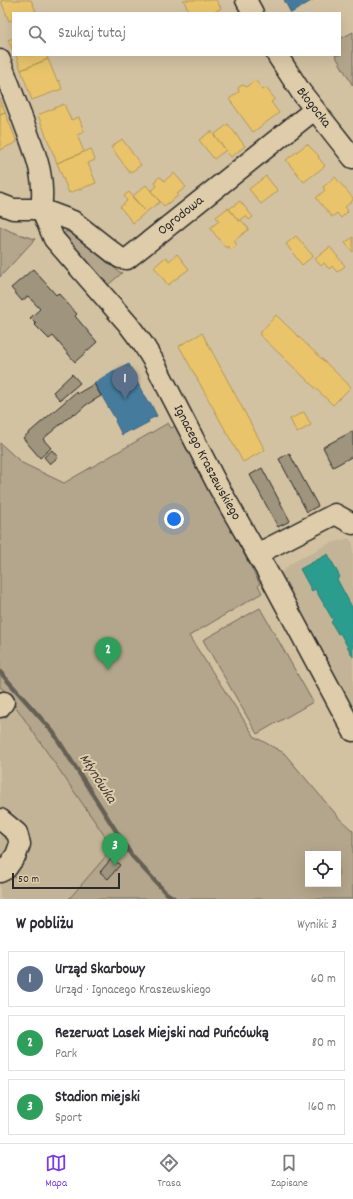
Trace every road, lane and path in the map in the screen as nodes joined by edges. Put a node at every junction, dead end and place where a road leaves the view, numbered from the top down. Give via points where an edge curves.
1 (246, 0) edge
2 (252, 12) edge
3 (278, 56) edge
4 (0, 60) edge
5 (314, 110) junction
6 (353, 158) edge
7 (1, 208) edge
8 (41, 209) junction
9 (353, 524) edge
10 (257, 554) junction
11 (353, 731) edge
12 (0, 819) edge
13 (0, 872) edge

1 - 2 street
3 - 5 street, Błogocka
4 - 8 street via 38,163 43,184
5 - 6 street, Błogocka
5 - 8 street, Ogrodowa via 127,259 120,258 73,221
7 - 8 street
8 - 10 street, Ignacego Kraszewskiego via 54,239 143,344
9 - 10 street via 335,514
10 - 11 street, Ignacego Kraszewskiego
12 - 13 street via 17,833 20,844 16,855 6,869

